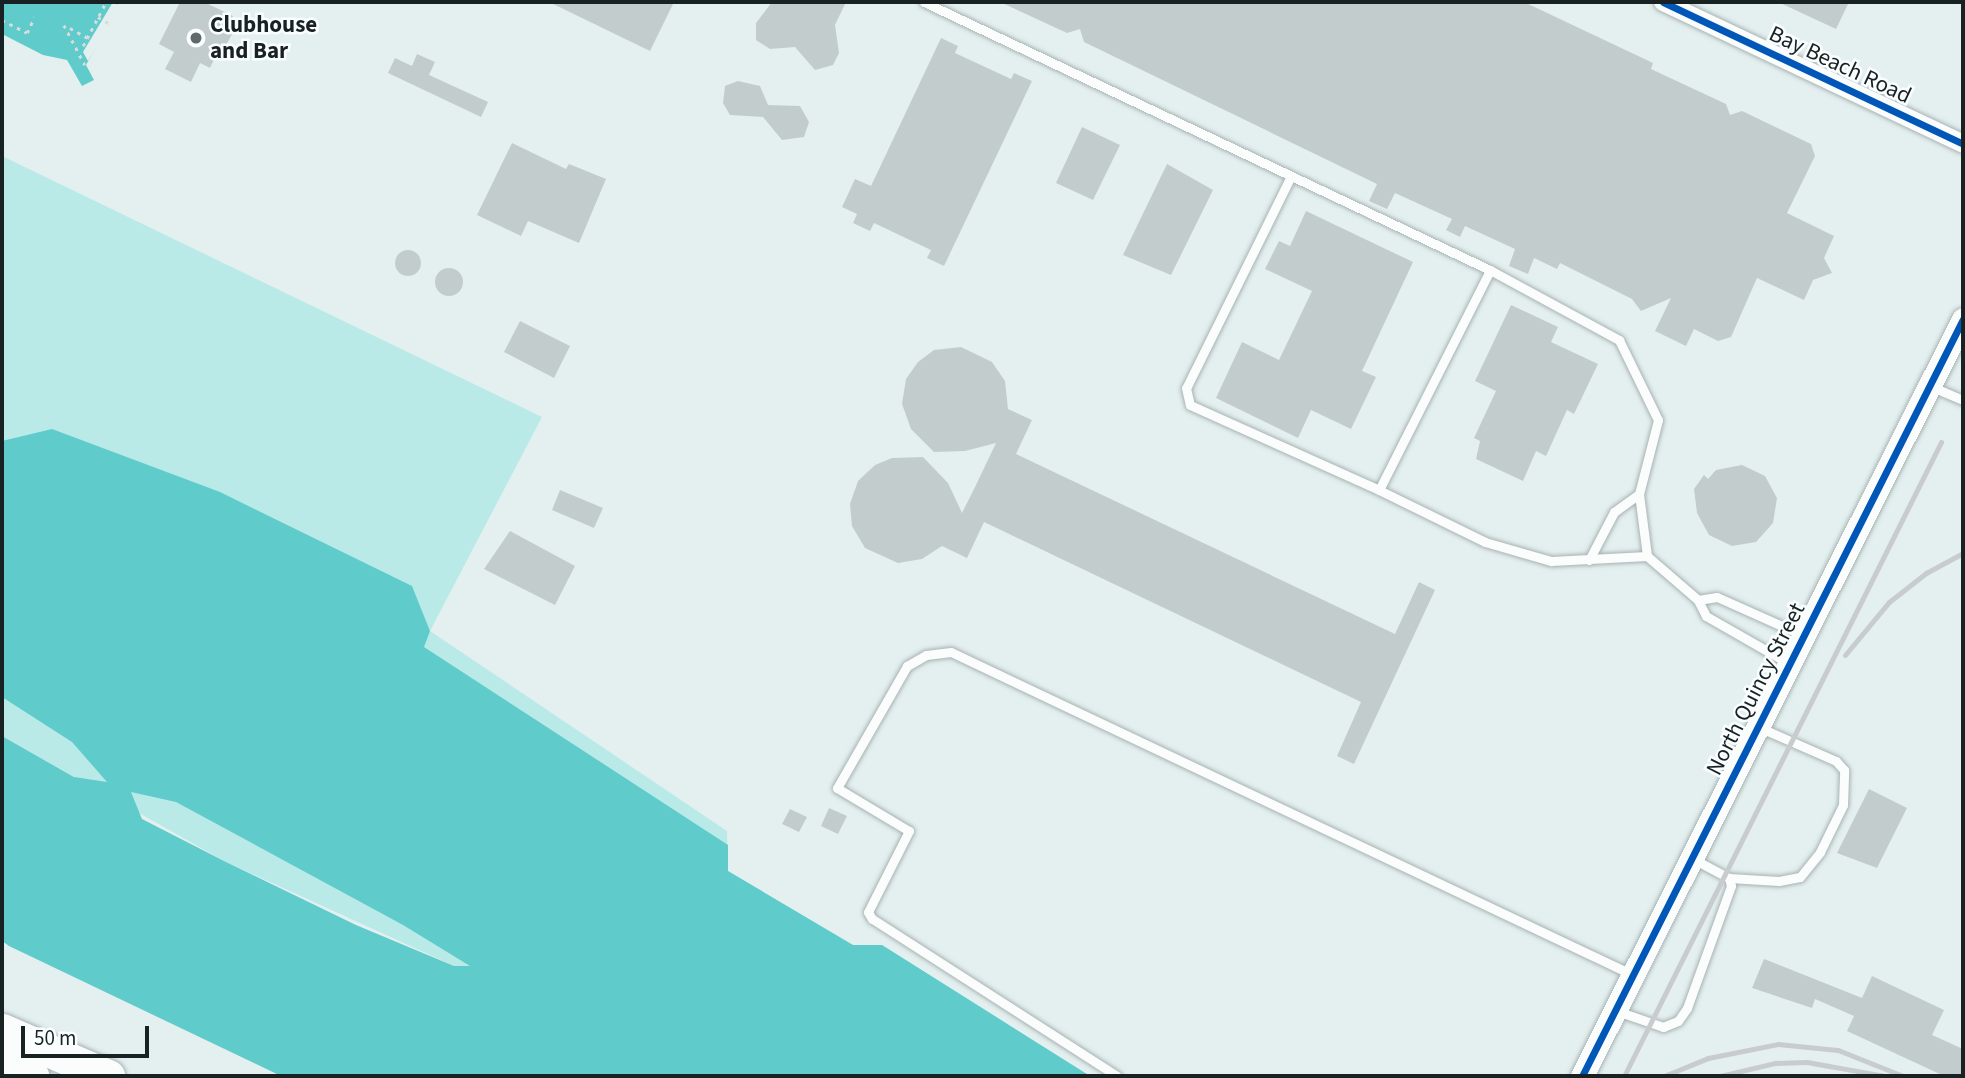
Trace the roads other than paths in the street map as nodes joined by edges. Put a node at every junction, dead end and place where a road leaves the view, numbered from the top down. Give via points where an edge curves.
1 (924, 2) edge
2 (1663, 2) edge
3 (1963, 144) edge
4 (1290, 178) junction
5 (1490, 270) junction
6 (1963, 319) edge
7 (1930, 386) junction
8 (1963, 400) edge
9 (1380, 490) junction
10 (1639, 494) junction
11 (1647, 556) junction
12 (1589, 560) junction
13 (1698, 600) junction
14 (1804, 636) junction
15 (1790, 664) junction
16 (1758, 727) junction
17 (1692, 859) junction
18 (1729, 878) junction
19 (1633, 975) junction
20 (1616, 1010) junction
21 (2, 1030) edge
22 (2, 1063) edge
23 (32, 1076) edge
24 (108, 1076) edge
25 (1117, 1076) edge
26 (1583, 1076) edge

1 - 4 lane
2 - 3 street, Bay Beach Road
4 - 5 lane
4 - 9 lane via 1186,388 1190,405
5 - 9 lane
5 - 10 lane via 1619,340 1658,420
6 - 7 street, North Quincy Street
7 - 8 lane
7 - 14 street, North Quincy Street
9 - 12 lane via 1485,542 1551,561
10 - 11 lane
10 - 12 lane via 1614,512
11 - 12 lane
11 - 13 lane
13 - 14 lane via 1717,597
13 - 15 lane via 1706,616
14 - 15 street, North Quincy Street
15 - 16 street, North Quincy Street
16 - 17 street, North Quincy Street
16 - 18 lane via 1836,761 1844,770 1843,805 1820,852 1800,877 1779,881
17 - 18 lane
17 - 19 street, North Quincy Street
18 - 20 lane via 1731,896 1678,1021 1663,1027
19 - 20 street, North Quincy Street
19 - 25 lane via 951,652 926,655 908,666 838,788 909,831 868,912 872,919
20 - 26 street, North Quincy Street
21 - 24 highway
22 - 23 highway

